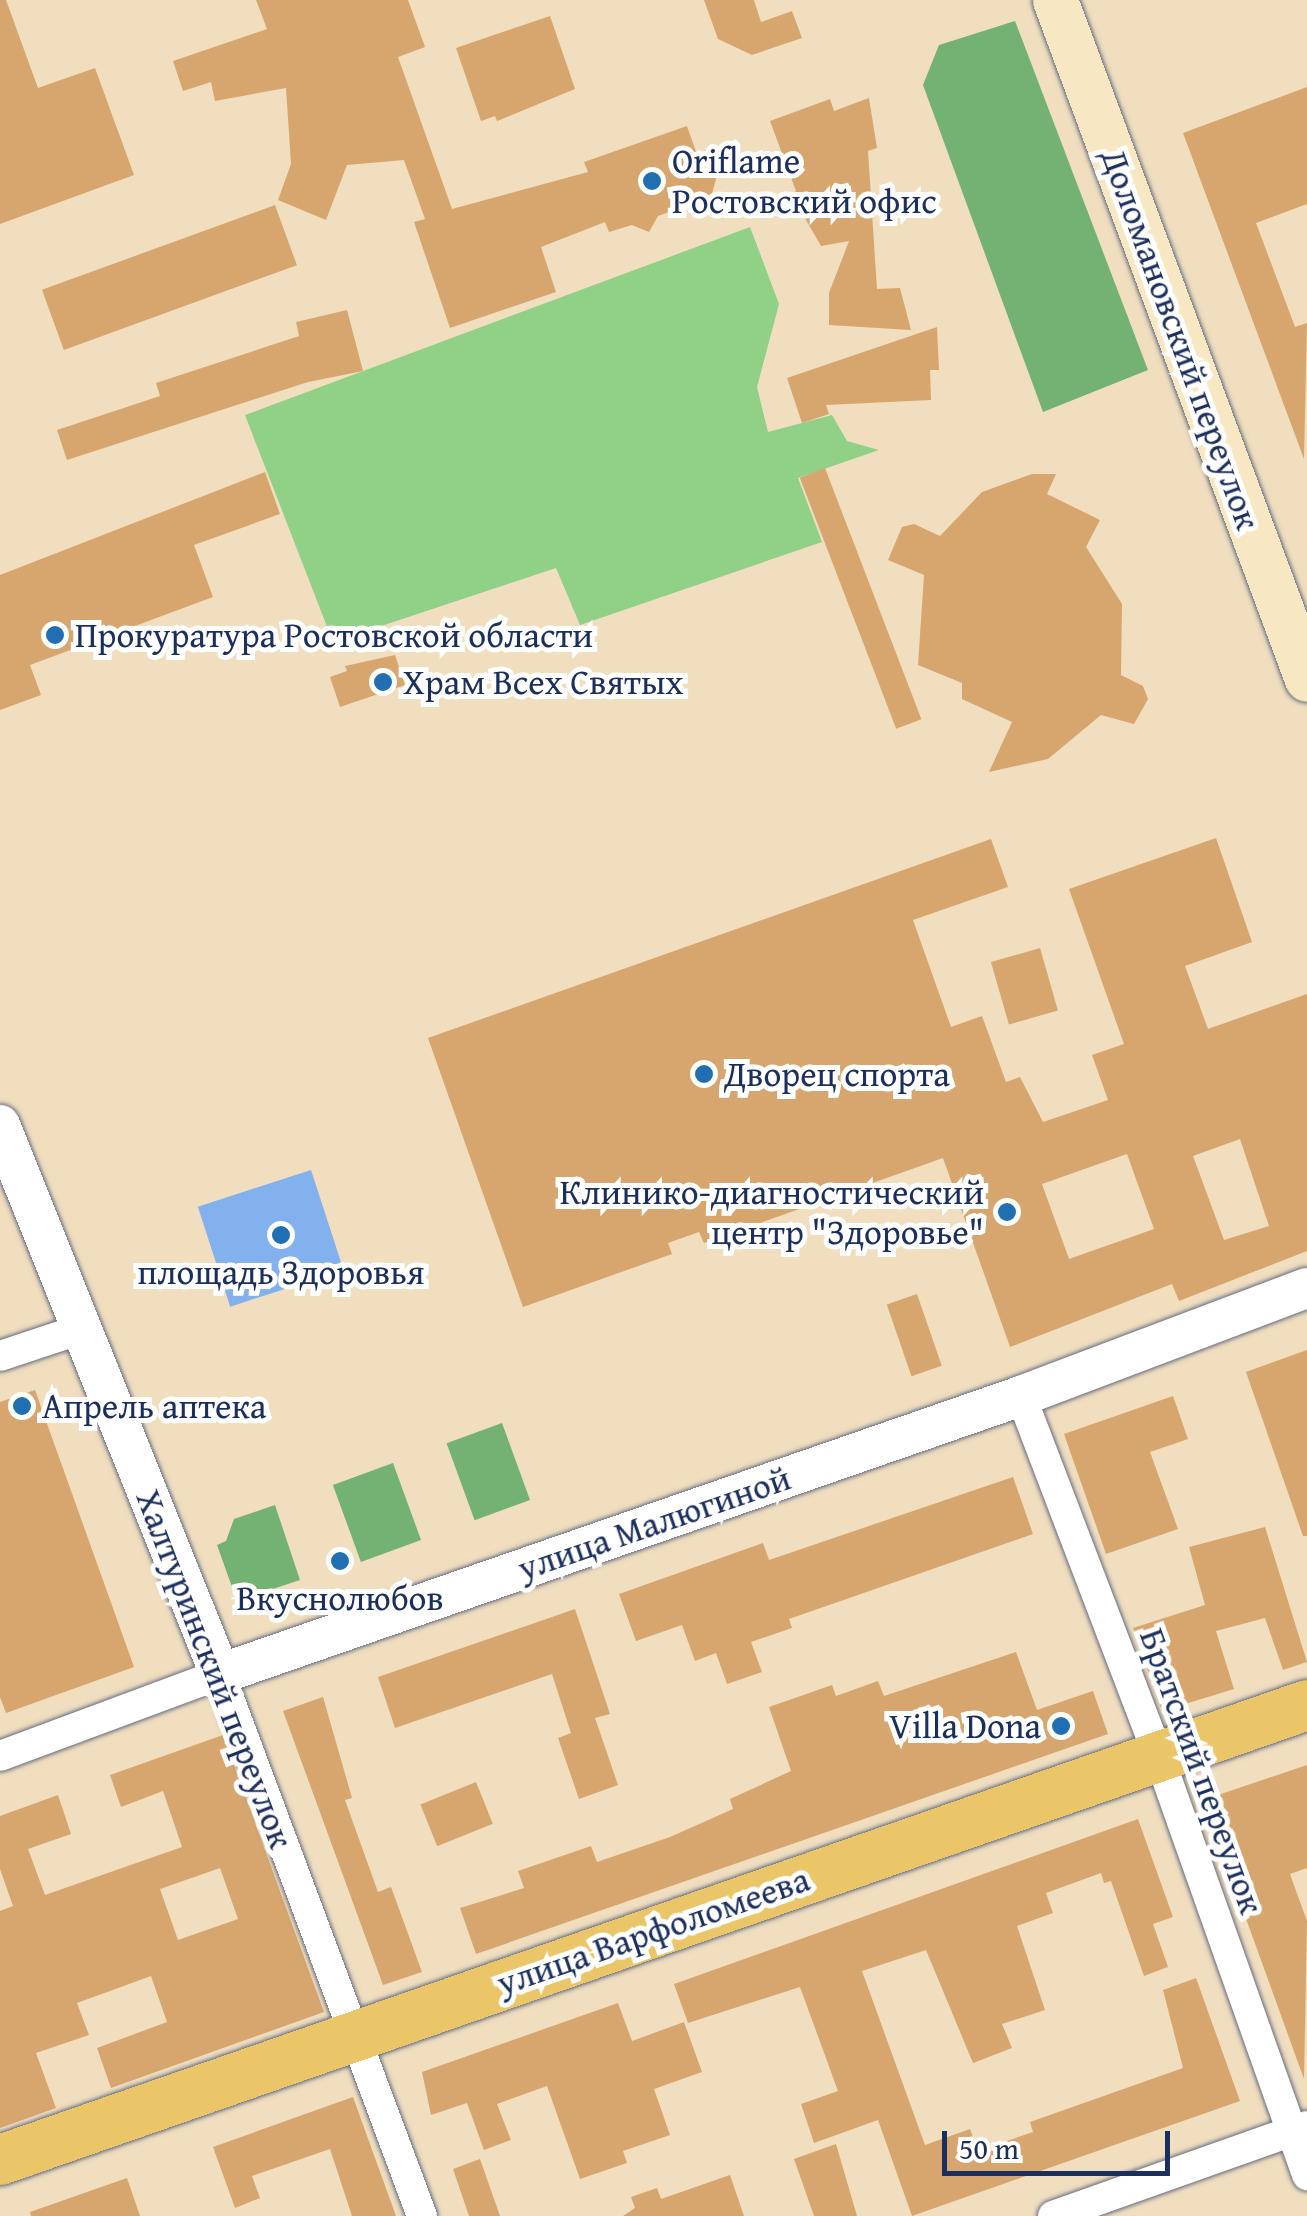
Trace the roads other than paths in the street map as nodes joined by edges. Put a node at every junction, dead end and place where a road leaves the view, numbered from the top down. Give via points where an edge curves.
1 (1055, 0) edge
2 (1295, 611) edge
3 (1307, 678) edge
4 (0, 1125) edge
5 (1307, 1288) edge
6 (81, 1329) junction
7 (0, 1356) edge
8 (1020, 1396) junction
9 (220, 1674) junction
10 (1307, 1705) edge
11 (1158, 1754) junction
12 (0, 1756) edge
13 (354, 2036) junction
14 (1299, 2129) edge
15 (0, 2160) edge
16 (1307, 2175) edge
17 (422, 2216) edge
18 (1053, 2216) edge

1 - 2 main road, Доломановский переулок
2 - 3 main road, Доломановский переулок
4 - 6 street, Халтуринский переулок
5 - 8 street, улица Малюгиной
6 - 7 street
6 - 9 street, Халтуринский переулок
8 - 9 street, улица Малюгиной
8 - 11 street, Братский переулок
9 - 12 street, улица Малюгиной
9 - 13 street, Халтуринский переулок
10 - 11 main road, улица Варфоломеева
11 - 13 main road, улица Варфоломеева
11 - 14 street, Братский переулок
13 - 15 main road, улица Варфоломеева
13 - 17 street, Халтуринский переулок
14 - 16 street, Братский переулок
14 - 18 street

